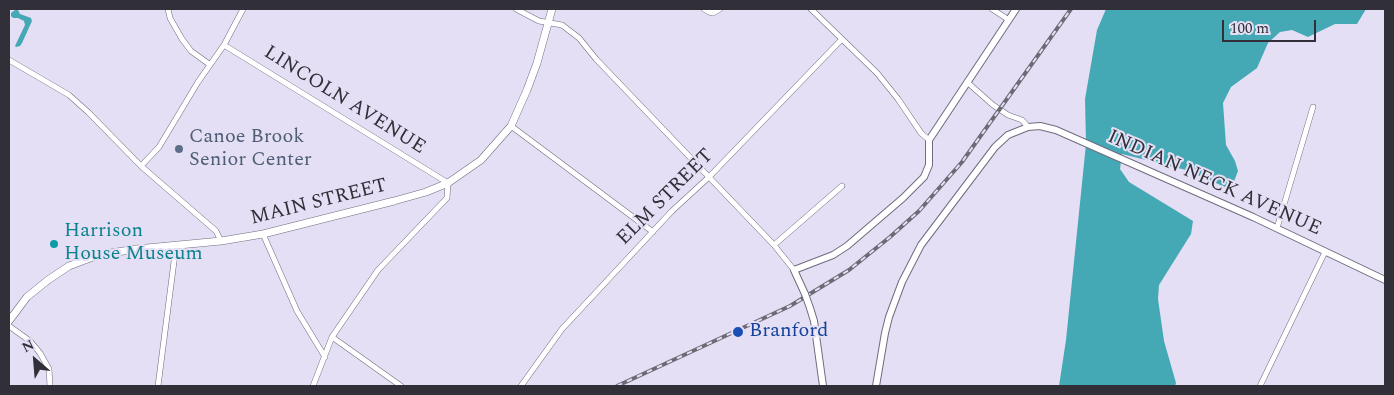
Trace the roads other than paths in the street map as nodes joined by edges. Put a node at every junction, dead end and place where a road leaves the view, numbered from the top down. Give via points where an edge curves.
1 (168, 9) edge
2 (243, 9) edge
3 (516, 9) edge
4 (552, 9) edge
5 (704, 9) edge
6 (720, 9) edge
7 (811, 9) edge
8 (992, 9) edge
9 (1016, 9) edge
10 (1009, 20) junction
11 (549, 22) junction
12 (842, 39) junction
13 (224, 45) junction
14 (9, 60) edge
15 (209, 64) junction
16 (967, 82) junction
17 (1313, 107) dead end
18 (511, 126) junction
19 (1028, 127) junction
20 (929, 140) junction
21 (141, 166) junction
22 (709, 177) junction
23 (448, 183) junction
24 (842, 186) dead end
25 (1277, 228) junction
26 (653, 232) junction
27 (263, 234) junction
28 (221, 241) junction
29 (774, 245) junction
30 (176, 246) junction
31 (1325, 252) junction
32 (794, 270) junction
33 (1385, 280) edge
34 (9, 320) edge
35 (9, 326) edge
36 (332, 337) junction
37 (325, 357) junction
38 (50, 386) edge
39 (158, 386) edge
40 (314, 386) edge
41 (401, 386) edge
42 (521, 386) edge
43 (823, 386) edge
44 (876, 386) edge
45 (1260, 386) edge

1 - 15 street via 182,39 191,51
2 - 13 street
3 - 11 street via 539,21
4 - 11 main road, MAIN STREET
5 - 6 street via 713,13
7 - 12 street
8 - 10 street
9 - 10 street
10 - 16 street
11 - 18 main road, MAIN STREET via 528,90
11 - 22 street via 562,25 579,38
12 - 20 street via 877,73
12 - 22 street, ELM STREET
13 - 15 street
13 - 23 street, LINCOLN AVENUE
14 - 21 street via 69,95
15 - 21 street via 159,147
16 - 19 street, INDIAN NECK AVENUE via 993,105 1022,120
16 - 20 street
17 - 25 street
18 - 23 main road, MAIN STREET via 481,160
18 - 26 street
19 - 25 street, INDIAN NECK AVENUE via 1048,127
19 - 44 street, INDIAN NECK AVENUE via 1008,135 995,147 921,245 902,282 884,333
20 - 32 street via 928,171 909,193 847,246
21 - 28 street via 216,231
22 - 26 street, ELM STREET
22 - 29 street
23 - 27 main road, MAIN STREET via 394,202
23 - 36 street via 447,198 378,270
24 - 29 street
25 - 31 street, INDIAN NECK AVENUE
26 - 42 street, ELM STREET via 562,329
27 - 28 main road, MAIN STREET
27 - 37 street via 296,311
28 - 30 main road, MAIN STREET
29 - 32 street
30 - 34 main road, MAIN STREET via 98,255 69,266 27,297
30 - 39 street
31 - 33 street, INDIAN NECK AVENUE
31 - 45 street
32 - 43 street, bridge via 814,321
35 - 38 street via 40,353 49,369
36 - 37 street
36 - 41 street
37 - 40 street

